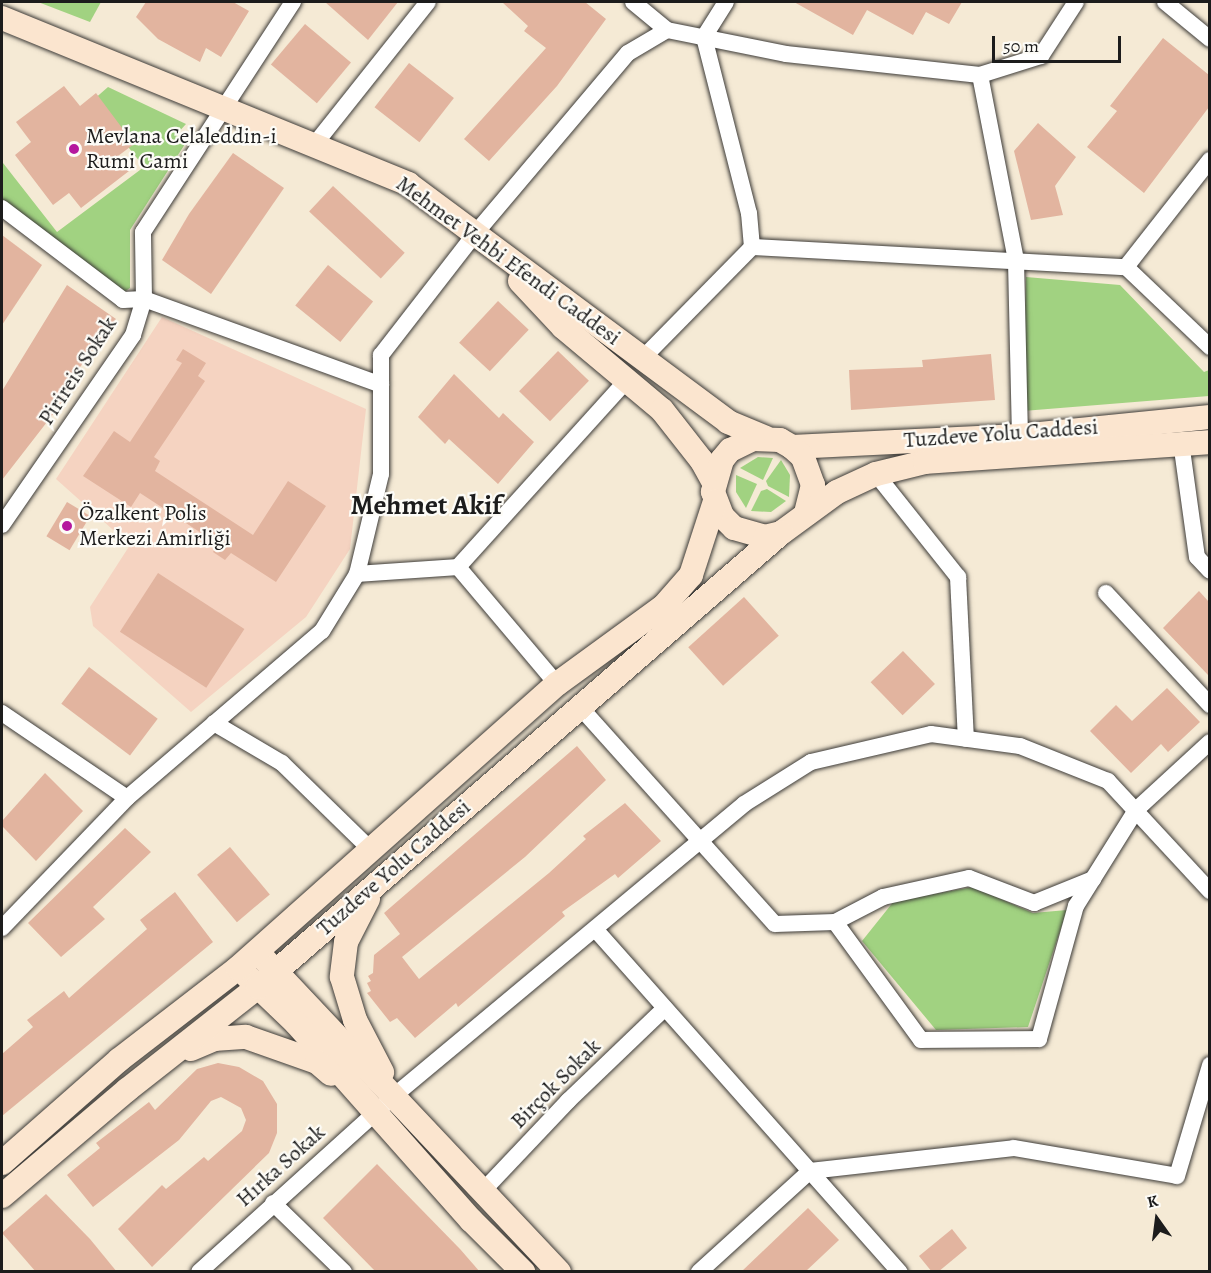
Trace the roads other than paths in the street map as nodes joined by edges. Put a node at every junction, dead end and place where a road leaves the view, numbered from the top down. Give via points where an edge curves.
1 (293, 2) edge
2 (428, 2) edge
3 (633, 2) edge
4 (726, 2) edge
5 (1076, 2) edge
6 (1165, 2) edge
7 (2, 18) edge
8 (667, 30) junction
9 (704, 37) junction
10 (1209, 39) edge
11 (980, 75) junction
12 (225, 107) junction
13 (315, 144) junction
14 (1209, 160) edge
15 (2, 208) edge
16 (480, 239) junction
17 (752, 247) junction
18 (1016, 261) junction
19 (1126, 267) junction
20 (144, 299) junction
21 (1209, 347) edge
22 (642, 359) junction
23 (627, 380) junction
24 (381, 385) junction
25 (1209, 417) edge
26 (1020, 436) junction
27 (766, 438) junction
28 (1181, 442) junction
29 (1209, 442) edge
30 (792, 447) junction
31 (876, 474) junction
32 (714, 492) junction
33 (806, 513) junction
34 (2, 525) edge
35 (781, 534) junction
36 (458, 567) junction
37 (1209, 571) edge
38 (357, 574) junction
39 (1106, 593) dead end
40 (557, 684) junction
41 (1209, 705) edge
42 (581, 708) junction
43 (2, 713) edge
44 (214, 723) junction
45 (966, 739) junction
46 (1209, 742) edge
47 (127, 798) junction
48 (1136, 810) junction
49 (699, 842) junction
50 (371, 850) junction
51 (1094, 879) junction
52 (376, 884) junction
53 (1209, 891) edge
54 (835, 922) junction
55 (2, 928) edge
56 (595, 929) junction
57 (256, 950) junction
58 (238, 968) junction
59 (266, 979) junction
60 (665, 1008) junction
61 (164, 1061) junction
62 (1209, 1065) edge
63 (395, 1095) junction
64 (376, 1111) junction
65 (2, 1163) edge
66 (810, 1171) junction
67 (481, 1193) junction
68 (2, 1196) edge
69 (273, 1203) junction
70 (199, 1272) edge
71 (344, 1272) edge
72 (524, 1272) edge
73 (559, 1272) edge
74 (699, 1272) edge
75 (900, 1272) edge

1 - 12 street, Pirireis Sokak
2 - 13 street
3 - 8 street
4 - 9 street
5 - 11 street via 1041,56
6 - 10 street
7 - 12 main road, Mehmet Vehbi Efendi Caddesi
8 - 9 street
8 - 16 street via 628,53
9 - 11 street via 786,54
9 - 17 street via 749,213
11 - 18 street
12 - 13 main road, Mehmet Vehbi Efendi Caddesi
12 - 20 street, Pirireis Sokak via 142,232
13 - 16 main road, Mehmet Vehbi Efendi Caddesi via 408,184
14 - 19 street
15 - 20 street via 123,300
16 - 22 main road, Mehmet Vehbi Efendi Caddesi
16 - 23 main road via 562,327
16 - 24 street via 381,355
17 - 18 street
17 - 22 street
18 - 19 street
18 - 26 street
19 - 21 street
20 - 24 street
20 - 34 street, Pirireis Sokak via 133,335
22 - 27 main road, Mehmet Vehbi Efendi Caddesi via 728,422
23 - 32 main road via 662,410 702,461
23 - 36 street
24 - 38 street via 381,474
25 - 26 main road, Tuzdeve Yolu Caddesi
26 - 30 main road, Tuzdeve Yolu Caddesi
27 - 30 main road
27 - 32 main road via 747,441 730,450 722,460
28 - 29 main road, Tuzdeve Yolu Caddesi
28 - 31 main road, Tuzdeve Yolu Caddesi via 925,462
28 - 37 street via 1197,557
30 - 33 main road via 803,457 812,478
31 - 33 main road, Tuzdeve Yolu Caddesi
31 - 45 street via 958,577
32 - 35 main road via 734,528 765,537
32 - 40 main road, Tuzdeve Yolu Caddesi via 691,575 664,606
33 - 35 main road
35 - 42 main road, Tuzdeve Yolu Caddesi
36 - 38 street
36 - 40 street
38 - 44 street via 322,631
39 - 41 street
40 - 50 main road, Tuzdeve Yolu Caddesi
42 - 49 street
42 - 52 main road, Tuzdeve Yolu Caddesi
43 - 47 street
44 - 47 street
44 - 50 street via 282,763
45 - 48 street, Hırka Sokak via 1020,746 1108,781
45 - 49 street, Hırka Sokak via 931,734 811,762 744,804
46 - 48 street
47 - 55 street
48 - 51 street
48 - 53 street, Hırka Sokak
49 - 54 street via 775,924
49 - 56 street, Hırka Sokak
50 - 57 main road, Tuzdeve Yolu Caddesi
51 - 54 street via 1034,903 969,878 883,897
51 - 54 street via 1076,906 1039,1040 921,1040
52 - 59 main road, Tuzdeve Yolu Caddesi
52 - 63 main road via 346,942 342,977 355,1020
56 - 60 street
56 - 63 street, Hırka Sokak
57 - 58 main road, Tuzdeve Yolu Caddesi
57 - 59 main road
58 - 59 main road
58 - 65 main road, Tuzdeve Yolu Caddesi via 119,1060
59 - 61 main road, Tuzdeve Yolu Caddesi
59 - 63 main road
59 - 64 main road
60 - 66 street
60 - 67 street, Birçok Sokak via 568,1101
61 - 64 main road via 214,1039 246,1038 317,1062
61 - 68 main road, Tuzdeve Yolu Caddesi
62 - 66 street via 1177,1176 1014,1148
63 - 64 street, Hırka Sokak
63 - 67 main road
64 - 69 street, Hırka Sokak
64 - 72 main road via 471,1220
66 - 74 street
66 - 75 street
67 - 73 main road
69 - 70 street, Hırka Sokak
69 - 71 street

